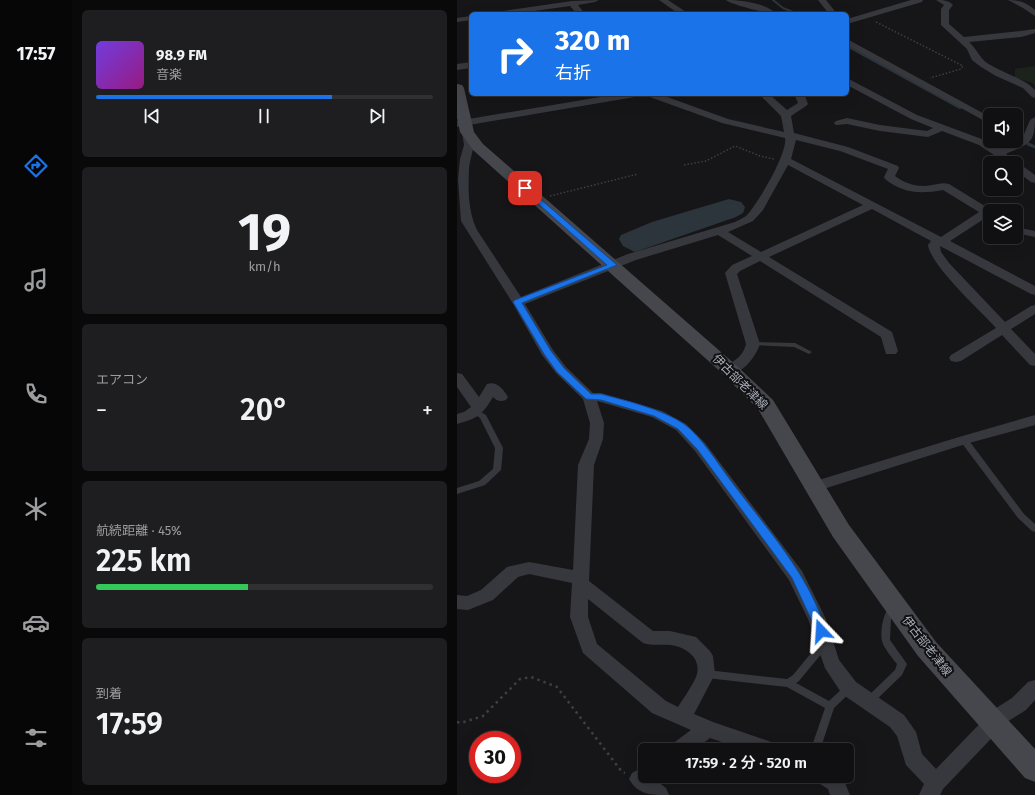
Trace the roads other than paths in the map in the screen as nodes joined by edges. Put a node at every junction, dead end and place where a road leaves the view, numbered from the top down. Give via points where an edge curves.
1 (595, 0) edge
2 (663, 0) edge
3 (730, 0) edge
4 (822, 0) edge
5 (919, 0) edge
6 (940, 0) edge
7 (1012, 0) edge
8 (573, 3) junction
9 (1021, 3) junction
10 (1035, 3) edge
11 (510, 12) edge
12 (580, 12) edge
13 (682, 12) edge
14 (770, 12) edge
15 (831, 12) edge
16 (1035, 14) edge
17 (469, 18) edge
18 (457, 20) edge
19 (849, 21) edge
20 (1035, 31) edge
21 (962, 40) junction
22 (849, 43) edge
23 (469, 65) edge
24 (457, 67) edge
25 (849, 83) edge
26 (457, 88) edge
27 (1035, 95) edge
28 (624, 96) edge
29 (656, 96) edge
30 (766, 96) edge
31 (800, 96) edge
32 (786, 114) junction
33 (983, 117) edge
34 (1035, 120) edge
35 (839, 122) dead end
36 (463, 126) edge
37 (940, 128) junction
38 (789, 136) junction
39 (1030, 143) edge
40 (1000, 154) junction
41 (1003, 156) edge
42 (786, 160) junction
43 (1023, 171) edge
44 (1035, 180) edge
45 (872, 205) junction
46 (983, 210) edge
47 (983, 216) edge
48 (457, 226) edge
49 (471, 230) junction
50 (719, 231) junction
51 (1023, 231) edge
52 (1035, 234) edge
53 (940, 241) junction
54 (761, 257) junction
55 (613, 265) junction
56 (1035, 291) edge
57 (517, 302) junction
58 (1035, 309) edge
59 (1003, 329) junction
60 (753, 344) junction
61 (891, 351) dead end
62 (809, 352) dead end
63 (956, 358) dead end
64 (1035, 362) edge
65 (730, 370) junction
66 (457, 377) edge
67 (589, 396) junction
68 (501, 397) dead end
69 (477, 410) junction
70 (457, 419) edge
71 (1035, 420) edge
72 (964, 440) junction
73 (814, 488) junction
74 (457, 491) edge
75 (1035, 529) edge
76 (580, 580) junction
77 (457, 602) edge
78 (895, 606) junction
79 (824, 644) junction
80 (706, 674) junction
81 (788, 683) junction
82 (849, 688) junction
83 (1035, 688) edge
84 (869, 701) junction
85 (830, 706) junction
86 (682, 718) junction
87 (993, 724) junction
88 (708, 729) junction
89 (689, 743) edge
90 (749, 743) edge
91 (818, 743) edge
92 (1035, 769) edge
93 (648, 783) edge
94 (836, 783) edge
95 (932, 789) edge
96 (659, 795) edge
97 (840, 795) edge

1 - 8 street
2 - 13 street
3 - 14 street
4 - 15 street
5 - 19 street
6 - 21 street via 949,5 945,9 945,25
7 - 9 street
8 - 11 street
8 - 12 street
9 - 10 street
9 - 16 street
17 - 18 street
20 - 21 street
21 - 27 street via 971,48 975,58 984,65 1026,86
22 - 33 street
23 - 24 street
25 - 37 street
26 - 36 main road, 伊古部老津線
28 - 36 street
29 - 38 street via 725,121
30 - 32 street
31 - 32 street via 803,104
32 - 38 street
34 - 39 street
35 - 37 street via 847,121 928,134
36 - 49 street via 469,145 464,168 465,217
36 - 55 main road, 伊古部老津線 via 478,147
37 - 40 street via 983,143
38 - 42 street via 791,142
38 - 46 street via 844,149 894,168 889,177 918,190 945,186
39 - 40 street
40 - 41 street
42 - 45 street
42 - 50 street via 753,214 739,224
43 - 44 street
45 - 53 street
45 - 54 street
47 - 53 street
48 - 49 street
49 - 57 street
50 - 54 street
50 - 55 street
51 - 52 street
53 - 56 street
53 - 59 street via 934,245 935,252 945,266
54 - 60 street via 736,268 731,273
54 - 61 street via 887,335
55 - 57 street
55 - 65 main road, 伊古部老津線
57 - 67 street via 547,352 561,370
58 - 59 street
59 - 63 street
59 - 64 street
60 - 62 lane via 795,346
60 - 65 street via 751,353 739,366
65 - 73 main road, 伊古部老津線 via 766,405
66 - 69 street
67 - 76 street via 597,422 596,439 587,465
67 - 79 street via 601,397 657,414 681,427 700,447 796,576 817,619
68 - 69 street via 492,387
69 - 70 street
69 - 74 lane via 499,448 497,470 482,484
71 - 72 street
72 - 73 street
72 - 75 lane via 1021,516
73 - 78 main road, 伊古部老津線 via 841,531
76 - 77 street via 529,568 513,572 487,595 468,603
76 - 80 street via 649,638 670,638 690,642 704,656
76 - 86 street via 579,617 589,648 659,707
78 - 84 lane via 887,618 886,641 902,664 899,672
78 - 87 main road, 伊古部老津線 via 927,649
79 - 81 lane via 797,678
79 - 82 street via 831,663
80 - 81 lane
80 - 86 street
81 - 85 lane
82 - 84 street
82 - 85 lane
83 - 87 street
84 - 95 street via 897,721 906,732 913,759
85 - 91 lane
86 - 88 street
87 - 92 main road, 伊古部老津線
87 - 95 street
88 - 89 street
88 - 90 street
93 - 96 street
94 - 97 street

